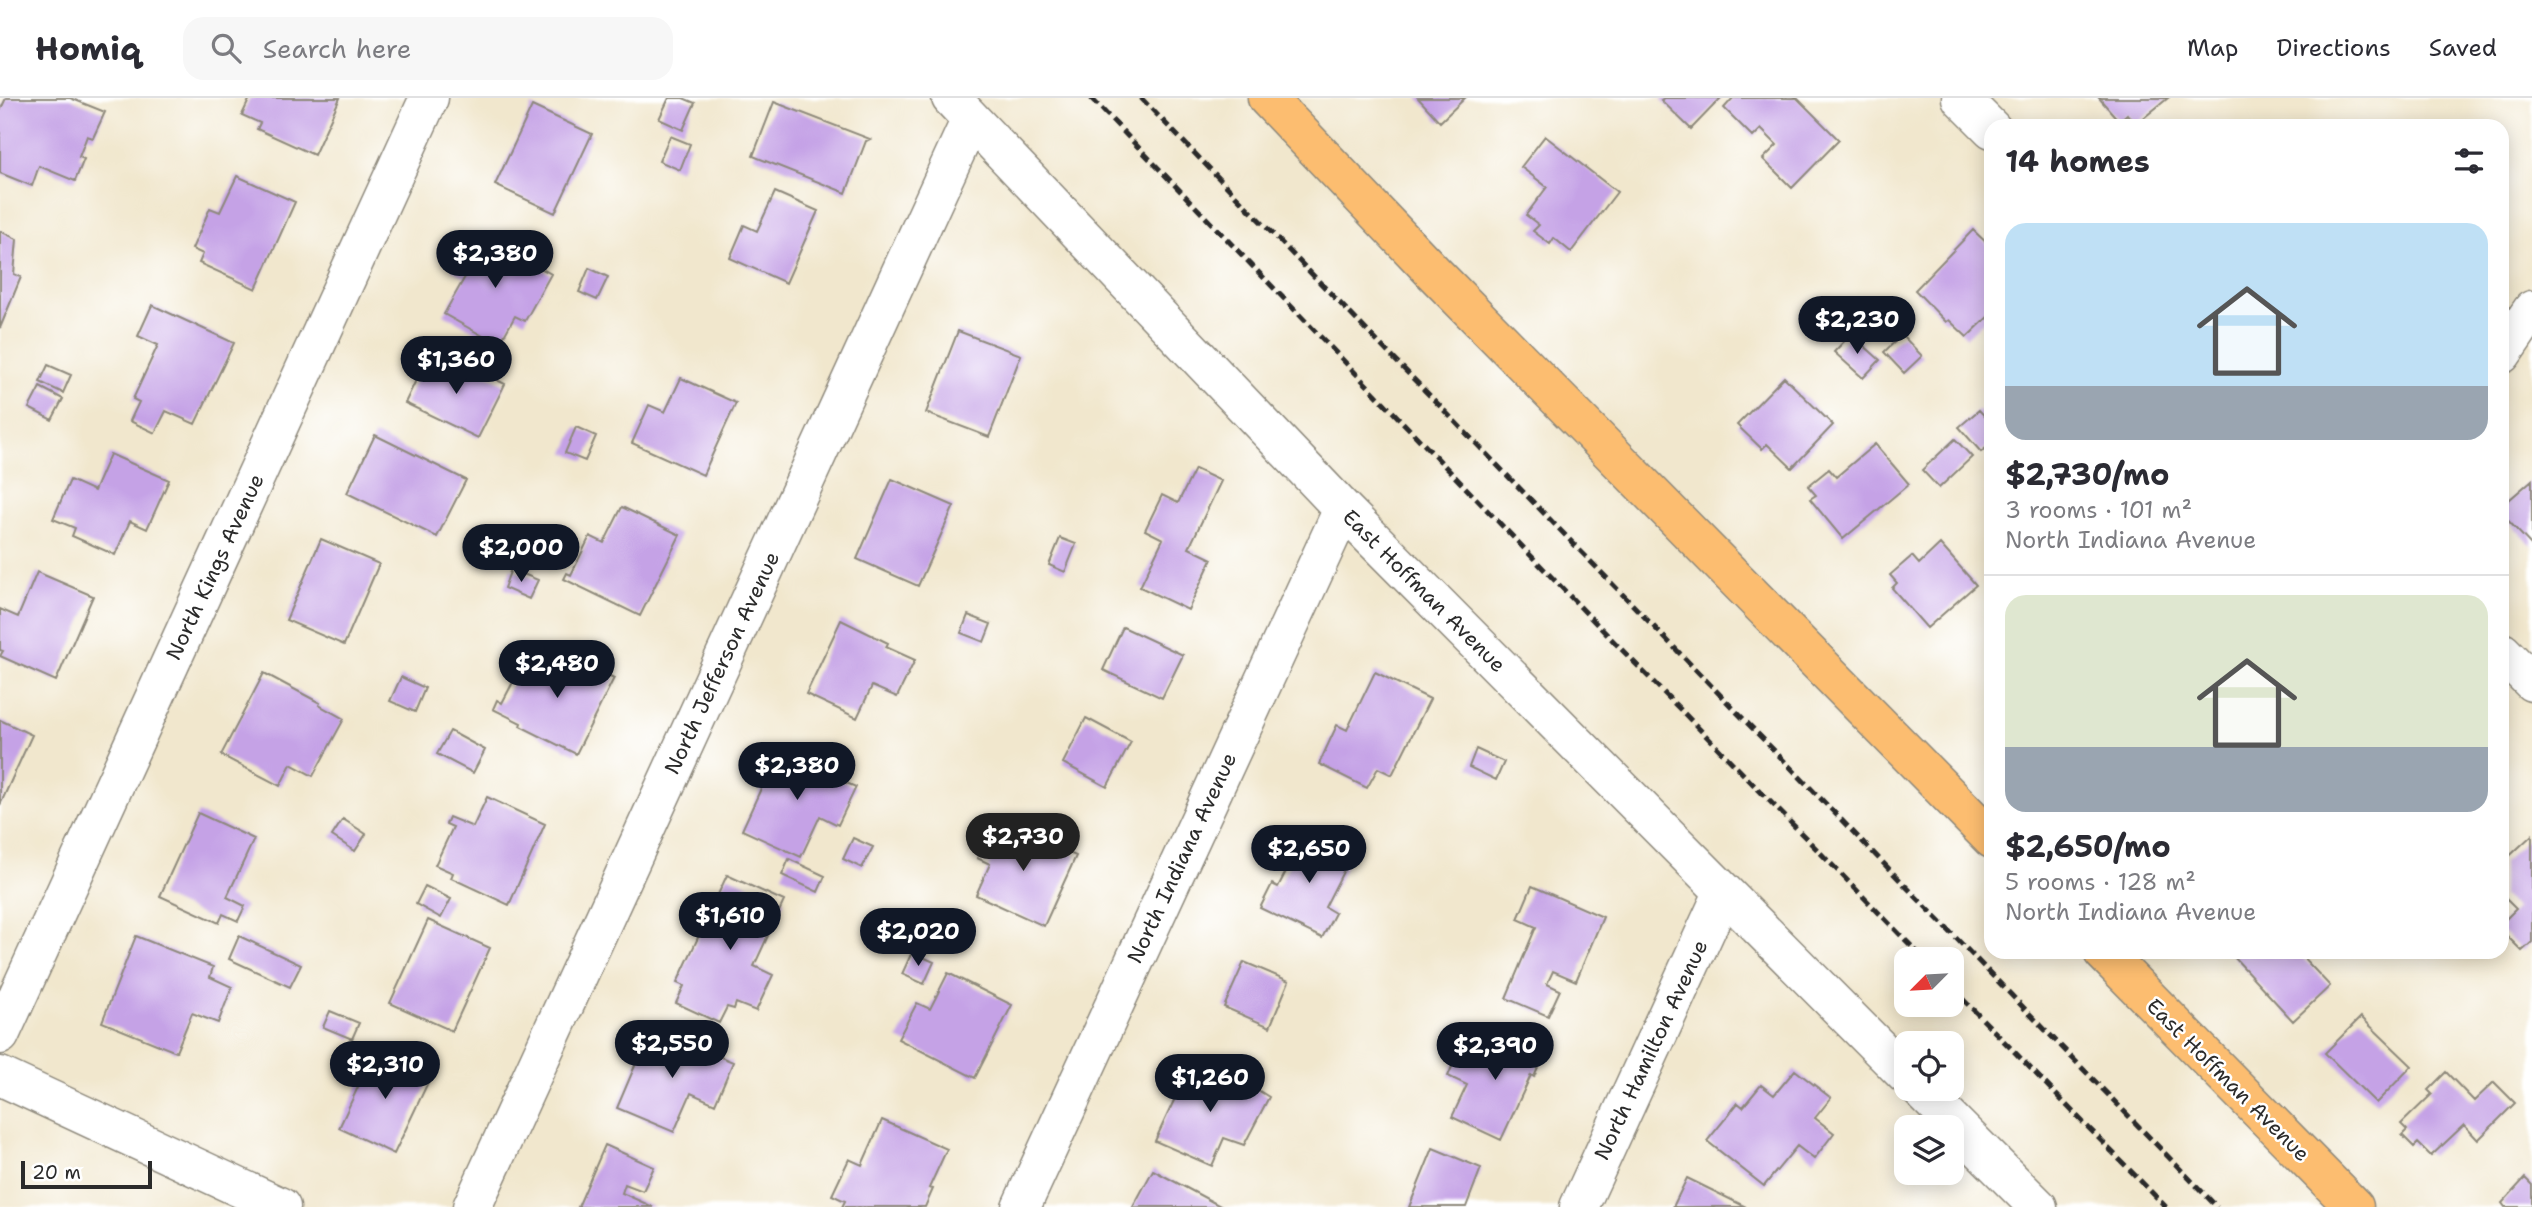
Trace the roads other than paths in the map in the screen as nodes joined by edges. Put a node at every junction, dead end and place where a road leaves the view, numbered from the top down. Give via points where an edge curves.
1 (429, 98) edge
2 (1267, 98) edge
3 (1961, 98) edge
4 (961, 109) edge
5 (1984, 121) edge
6 (2532, 310) edge
7 (2509, 344) edge
8 (1343, 509) junction
9 (2509, 659) edge
10 (2532, 682) edge
11 (1984, 831) edge
12 (1723, 893) junction
13 (2110, 959) edge
14 (0, 1035) edge
15 (1894, 1063) edge
16 (0, 1076) edge
17 (1932, 1101) edge
18 (281, 1207) edge
19 (472, 1207) edge
20 (1021, 1207) edge
21 (1579, 1207) edge
22 (2038, 1207) edge
23 (2354, 1207) edge

1 - 14 street, North Kings Avenue
2 - 11 main road
3 - 5 street
4 - 8 street, East Hoffman Avenue
4 - 19 street, North Jefferson Avenue
6 - 7 street
8 - 12 street, East Hoffman Avenue
8 - 20 street, North Indiana Avenue
9 - 10 street
12 - 15 street, East Hoffman Avenue
12 - 21 street, North Hamilton Avenue
13 - 23 main road, East Hoffman Avenue
16 - 18 street
17 - 22 street

